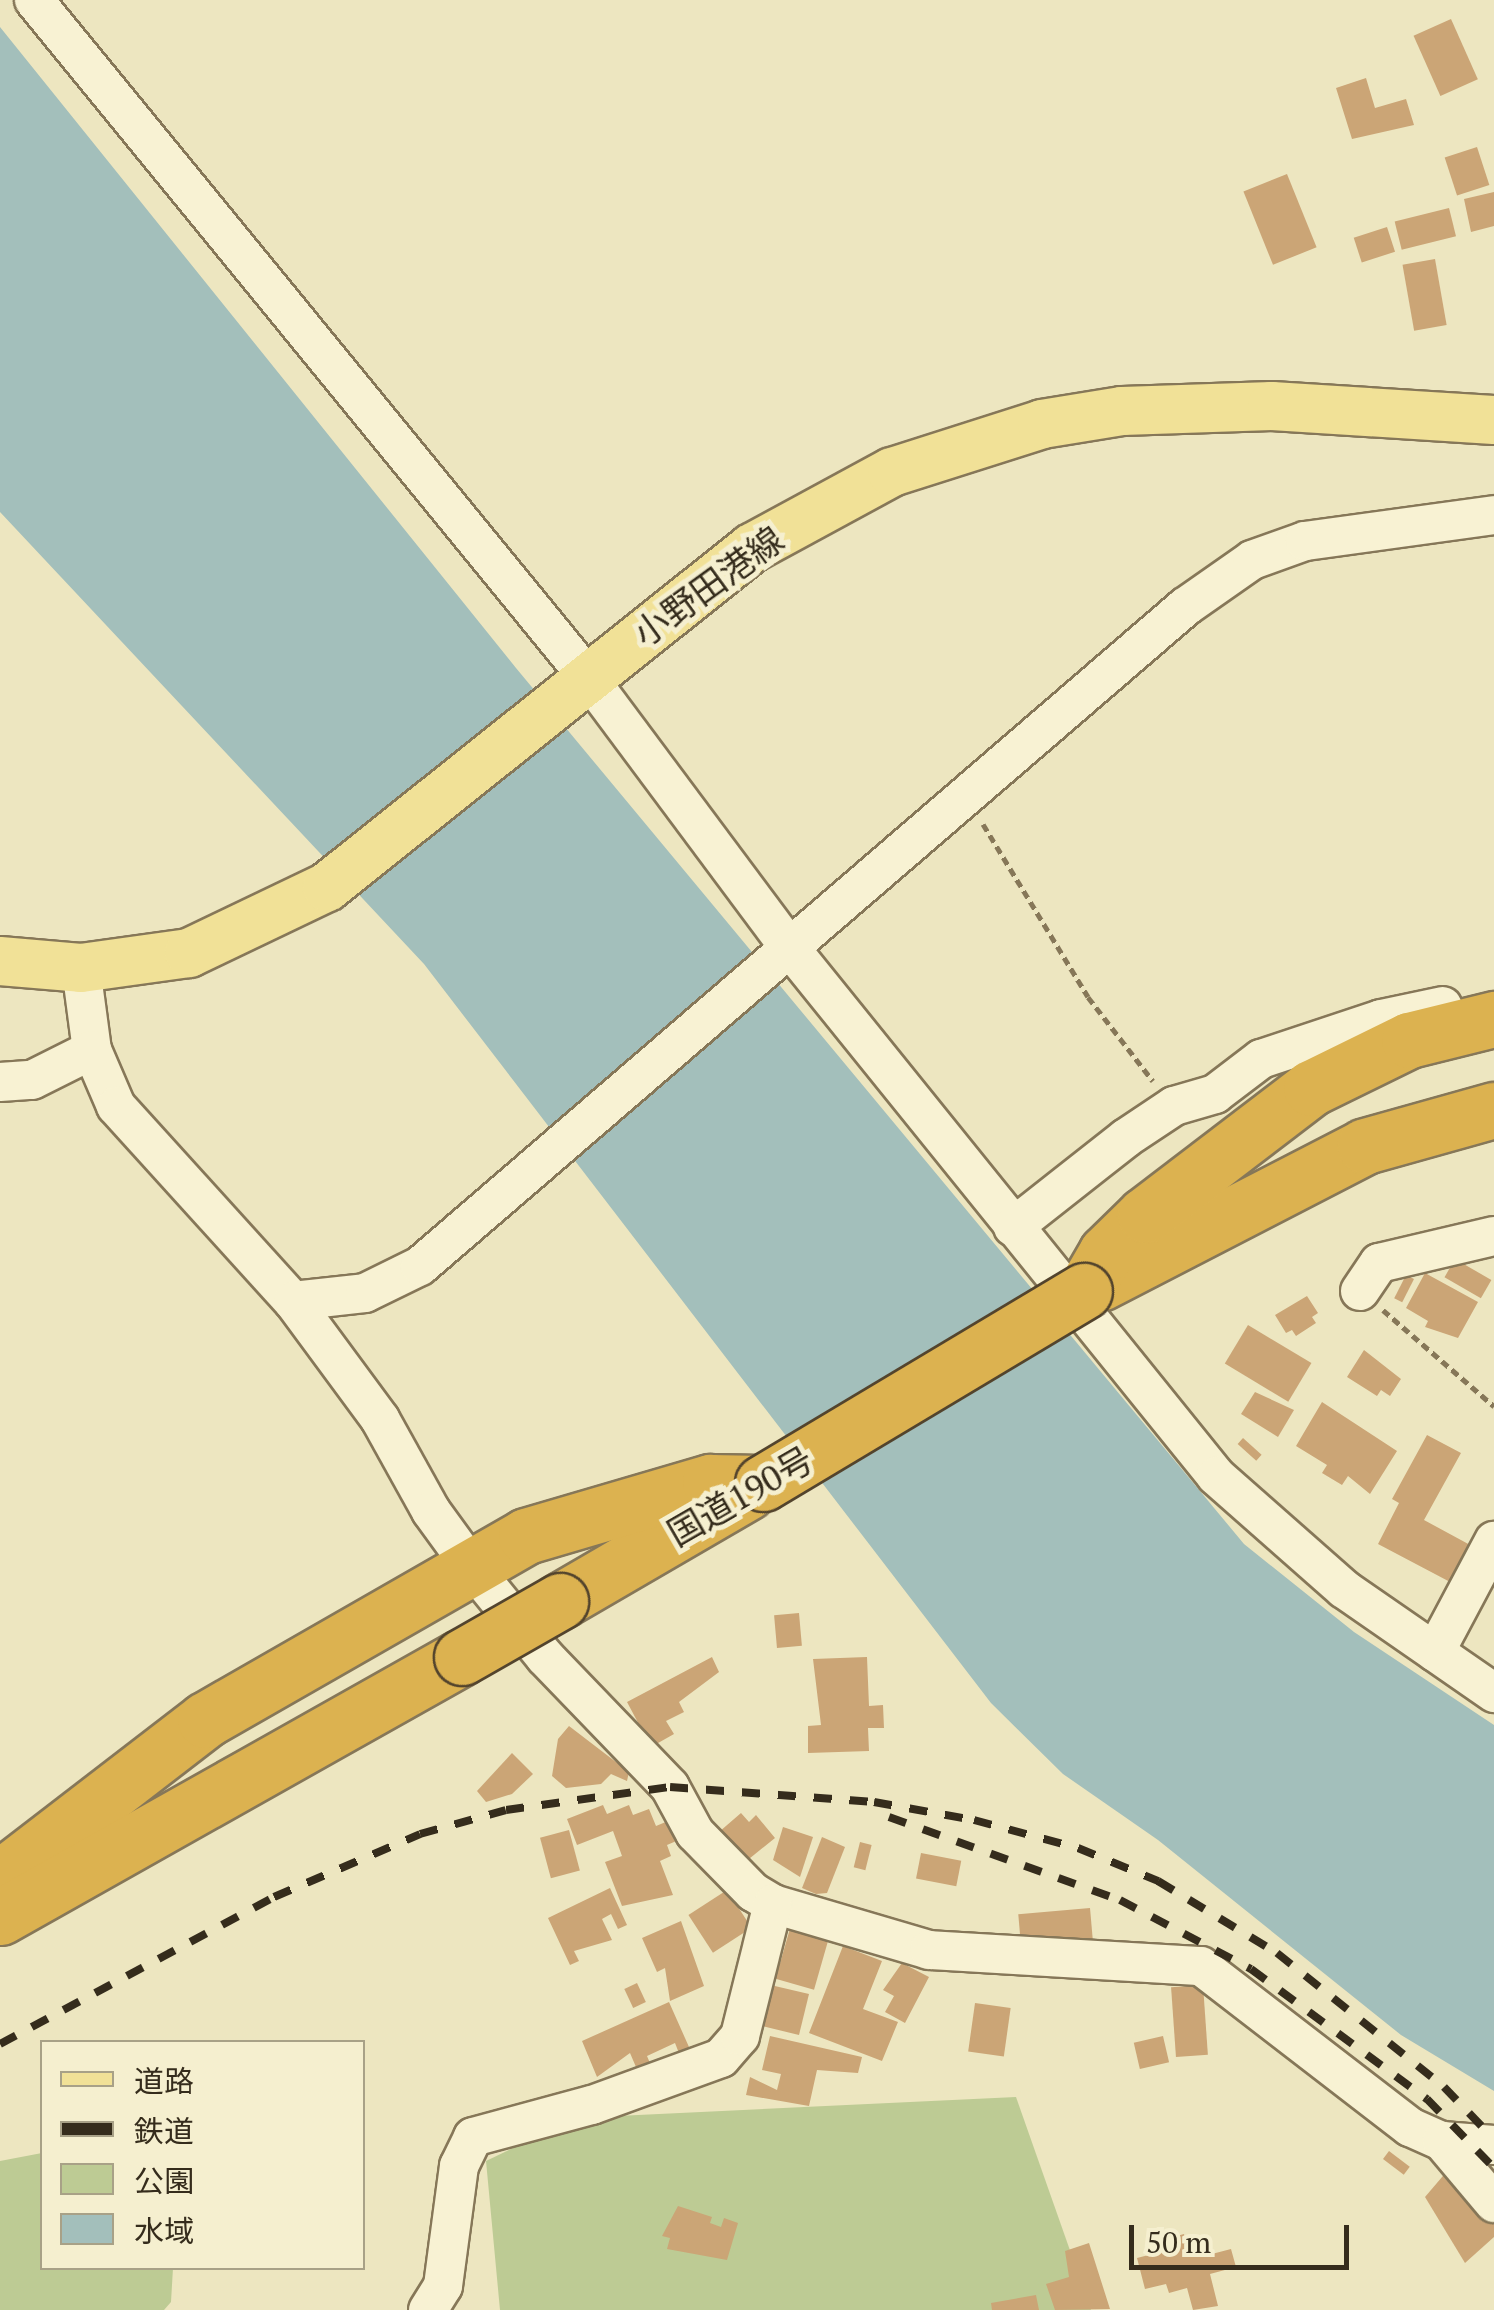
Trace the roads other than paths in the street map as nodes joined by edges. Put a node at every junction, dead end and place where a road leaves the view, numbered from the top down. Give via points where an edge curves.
1 (34, 0) edge
2 (1494, 420) edge
3 (1494, 515) edge
4 (576, 686) junction
5 (780, 956) junction
6 (0, 962) edge
7 (80, 968) junction
8 (1494, 1000) edge
9 (1494, 1020) edge
10 (92, 1050) junction
11 (0, 1082) edge
12 (1494, 1110) edge
13 (1013, 1227) junction
14 (1494, 1236) edge
15 (1360, 1290) road end
16 (1084, 1292) junction
17 (292, 1301) junction
18 (763, 1483) junction
19 (1494, 1541) edge
20 (471, 1566) junction
21 (1435, 1652) junction
22 (1494, 1692) edge
23 (0, 1878) edge
24 (773, 1904) junction
25 (0, 1917) edge
26 (1442, 2142) junction
27 (1494, 2145) edge
28 (1494, 2203) edge
29 (428, 2310) edge

1 - 4 street
2 - 4 main road, 小野田港線 via 1196,405 1042,424 969,444 844,495 752,548
3 - 5 street via 1305,542 1252,560 1185,607
4 - 5 street
4 - 7 main road, 小野田港線 via 328,888 189,953
5 - 13 street
5 - 17 street via 420,1266 365,1293
6 - 7 main road, 小野田港線
7 - 10 street
8 - 13 street via 1381,1019 1261,1059 1216,1094 1174,1106
9 - 16 highway via 1409,1040 1311,1088 1157,1204 1106,1254
10 - 11 street via 32,1080
10 - 17 street via 116,1106
12 - 16 highway, 国道190号 via 1334,1160
13 - 21 street via 1216,1476 1344,1589
14 - 15 street via 1379,1263
16 - 18 highway, 国道190号, bridge
17 - 20 street via 380,1420 431,1512
18 - 20 highway via 710,1482 582,1516
18 - 25 highway, 国道190号, bridge
19 - 21 street
20 - 23 highway via 205,1720
20 - 24 street via 545,1657 670,1787 695,1833 727,1870
21 - 22 street
24 - 26 street via 929,1950 1201,1966 1410,2127
24 - 29 street via 740,2036 720,2058 610,2100 473,2137 459,2166 443,2286
26 - 27 street
26 - 28 street

